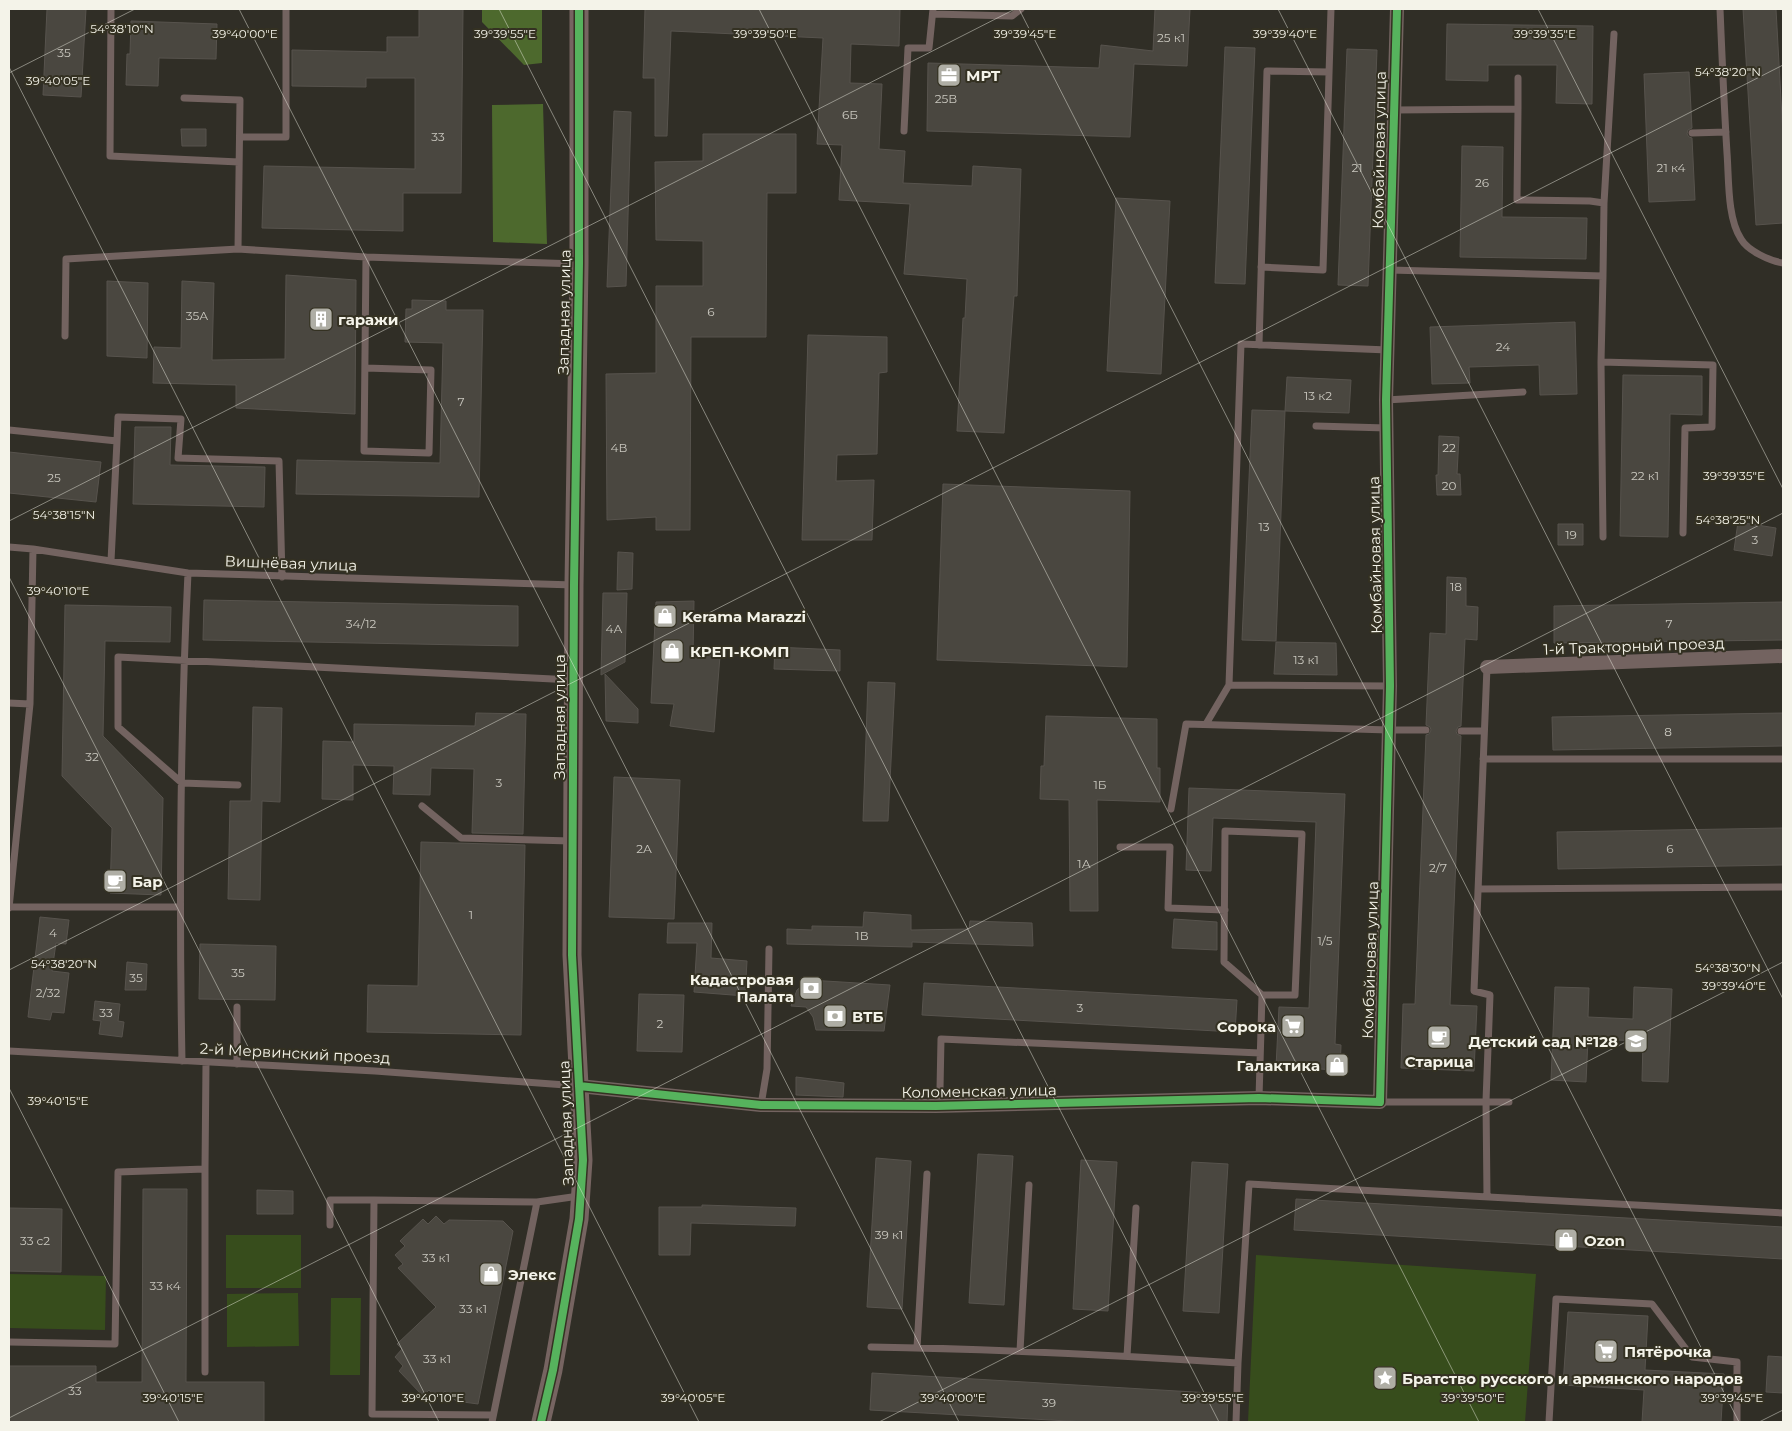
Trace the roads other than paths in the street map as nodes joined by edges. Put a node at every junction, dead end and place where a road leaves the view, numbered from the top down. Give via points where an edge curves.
1 (111, 9) edge
2 (286, 9) edge
3 (580, 9) edge
4 (1022, 9) edge
5 (1331, 9) edge
6 (1397, 9) edge
7 (1720, 9) edge
8 (933, 11) edge
9 (1614, 34) dead end
10 (1330, 72) junction
11 (1518, 78) dead end
12 (184, 98) dead end
13 (1518, 109) junction
14 (1394, 110) junction
15 (904, 131) dead end
16 (1726, 132) junction
17 (1692, 133) dead end
18 (240, 137) junction
19 (240, 162) junction
20 (1604, 203) junction
21 (238, 249) junction
22 (366, 257) junction
23 (1783, 263) edge
24 (579, 264) junction
25 (1261, 267) junction
26 (1390, 270) junction
27 (1604, 276) junction
28 (65, 336) dead end
29 (1259, 345) junction
30 (1388, 350) junction
31 (1601, 362) junction
32 (365, 368) junction
33 (1523, 392) dead end
34 (1386, 400) junction
35 (1316, 426) dead end
36 (1387, 428) junction
37 (9, 430) edge
38 (117, 441) junction
39 (1682, 533) dead end
40 (1603, 537) dead end
41 (9, 547) edge
42 (33, 549) junction
43 (111, 561) junction
44 (188, 573) junction
45 (282, 577) junction
46 (574, 585) junction
47 (1783, 656) edge
48 (184, 659) junction
49 (1486, 667) joint
50 (573, 680) junction
51 (1230, 685) junction
52 (1390, 686) junction
53 (9, 703) edge
54 (30, 704) junction
55 (1206, 724) junction
56 (1389, 730) junction
57 (1426, 730) dead end
58 (1461, 731) dead end
59 (1484, 731) junction
60 (1483, 759) junction
61 (1783, 759) edge
62 (182, 783) junction
63 (238, 785) dead end
64 (422, 806) dead end
65 (1171, 809) dead end
66 (572, 841) junction
67 (1120, 847) dead end
68 (1783, 887) edge
69 (1478, 889) junction
70 (179, 907) junction
71 (9, 908) edge
72 (1225, 910) junction
73 (769, 949) dead end
74 (1262, 995) junction
75 (237, 1007) dead end
76 (9, 1051) edge
77 (1260, 1052) junction
78 (182, 1061) junction
79 (206, 1063) junction
80 (238, 1064) junction
81 (579, 1086) junction
82 (1259, 1098) junction
83 (1380, 1102) junction
84 (1486, 1102) junction
85 (1509, 1102) dead end
86 (761, 1105) junction
87 (936, 1106) junction
88 (205, 1169) junction
89 (927, 1174) dead end
90 (1029, 1185) dead end
91 (582, 1196) junction
92 (1488, 1197) junction
93 (374, 1200) junction
94 (537, 1202) junction
95 (1136, 1208) dead end
96 (1783, 1213) edge
97 (330, 1224) dead end
98 (9, 1342) edge
99 (871, 1347) dead end
100 (917, 1348) junction
101 (1020, 1351) junction
102 (1127, 1356) junction
103 (1238, 1363) junction
104 (205, 1372) dead end
105 (492, 1419) edge
106 (541, 1422) edge
107 (1236, 1422) edge
108 (1549, 1422) edge
109 (1737, 1422) edge

1 - 19 lane via 110,156
2 - 18 lane via 286,137
3 - 24 street, Западная улица
4 - 8 lane via 1012,16
5 - 10 lane
6 - 14 street, Комбайновая улица
7 - 16 lane
8 - 15 lane via 929,48 908,48
9 - 20 lane
10 - 25 lane via 1267,71
10 - 25 lane via 1323,270
11 - 13 lane
12 - 18 lane via 240,100
13 - 14 lane
13 - 20 lane via 1517,200
14 - 26 street, Комбайновая улица
16 - 17 lane
16 - 23 lane via 1733,218 1741,240 1759,254
18 - 19 lane
19 - 21 lane
20 - 27 lane
21 - 22 lane
21 - 28 lane via 66,259
22 - 24 lane
22 - 32 lane
24 - 46 street, Западная улица
25 - 29 lane
26 - 27 lane
26 - 30 street, Комбайновая улица
27 - 31 lane
29 - 30 lane
29 - 51 lane via 1241,344
30 - 34 street, Комбайновая улица
31 - 39 lane via 1713,365 1712,427 1685,428
31 - 40 lane
32 - 32 lane via 364,451 429,453 431,370
33 - 34 lane
34 - 36 street, Комбайновая улица
35 - 36 lane
36 - 52 street, Комбайновая улица
37 - 38 lane
38 - 43 lane
38 - 45 lane via 118,417 181,419 178,458 279,461
41 - 42 lane, Вишнёвая улица
42 - 43 lane, Вишнёвая улица
42 - 54 lane
43 - 44 lane, Вишнёвая улица
44 - 45 lane, Вишнёвая улица
44 - 48 lane
45 - 46 lane, Вишнёвая улица
46 - 50 street, Западная улица
47 - 49 street, 1-й Тракторный проезд
48 - 50 lane
48 - 62 lane
48 - 62 lane via 118,657 118,727
49 - 59 lane
50 - 66 street, Западная улица
51 - 52 lane
51 - 55 lane
52 - 56 street, Комбайновая улица
53 - 54 lane
54 - 71 lane
55 - 56 lane
55 - 65 lane via 1186,724
56 - 57 lane
56 - 83 street, Комбайновая улица
58 - 59 lane
59 - 60 lane
60 - 61 lane
60 - 69 lane
62 - 63 lane
62 - 70 lane
64 - 66 lane via 461,838
66 - 81 street, Западная улица via 572,955
67 - 72 lane via 1170,847 1168,908
68 - 69 lane
69 - 84 lane via 1474,991 1490,995
70 - 71 lane
70 - 78 lane
72 - 74 lane via 1224,962
72 - 74 lane via 1225,832 1302,834 1295,995
73 - 86 lane via 767,1069
74 - 77 lane
75 - 80 lane
76 - 78 lane, 2-й Мервинский проезд
77 - 82 lane
77 - 87 lane via 941,1039 940,1089
78 - 79 lane, 2-й Мервинский проезд
79 - 80 lane, 2-й Мервинский проезд
79 - 88 lane
80 - 81 lane, 2-й Мервинский проезд
81 - 86 street, Коломенская улица
81 - 91 street, Западная улица
82 - 83 street, Коломенская улица
82 - 87 street, Коломенская улица
83 - 84 lane
84 - 85 lane
84 - 92 lane
86 - 87 street, Коломенская улица
88 - 98 lane via 118,1172 115,1344
88 - 104 lane
89 - 100 lane
90 - 101 lane
91 - 94 lane
91 - 106 street, Западная улица via 553,1370
92 - 96 lane
92 - 103 lane via 1249,1184
93 - 94 lane
93 - 97 lane via 330,1200
93 - 105 lane via 372,1414
94 - 105 lane
95 - 102 lane
99 - 100 lane
100 - 101 lane
101 - 102 lane
102 - 103 lane
103 - 107 lane
108 - 109 lane via 1556,1299 1652,1304 1692,1357 1738,1362

